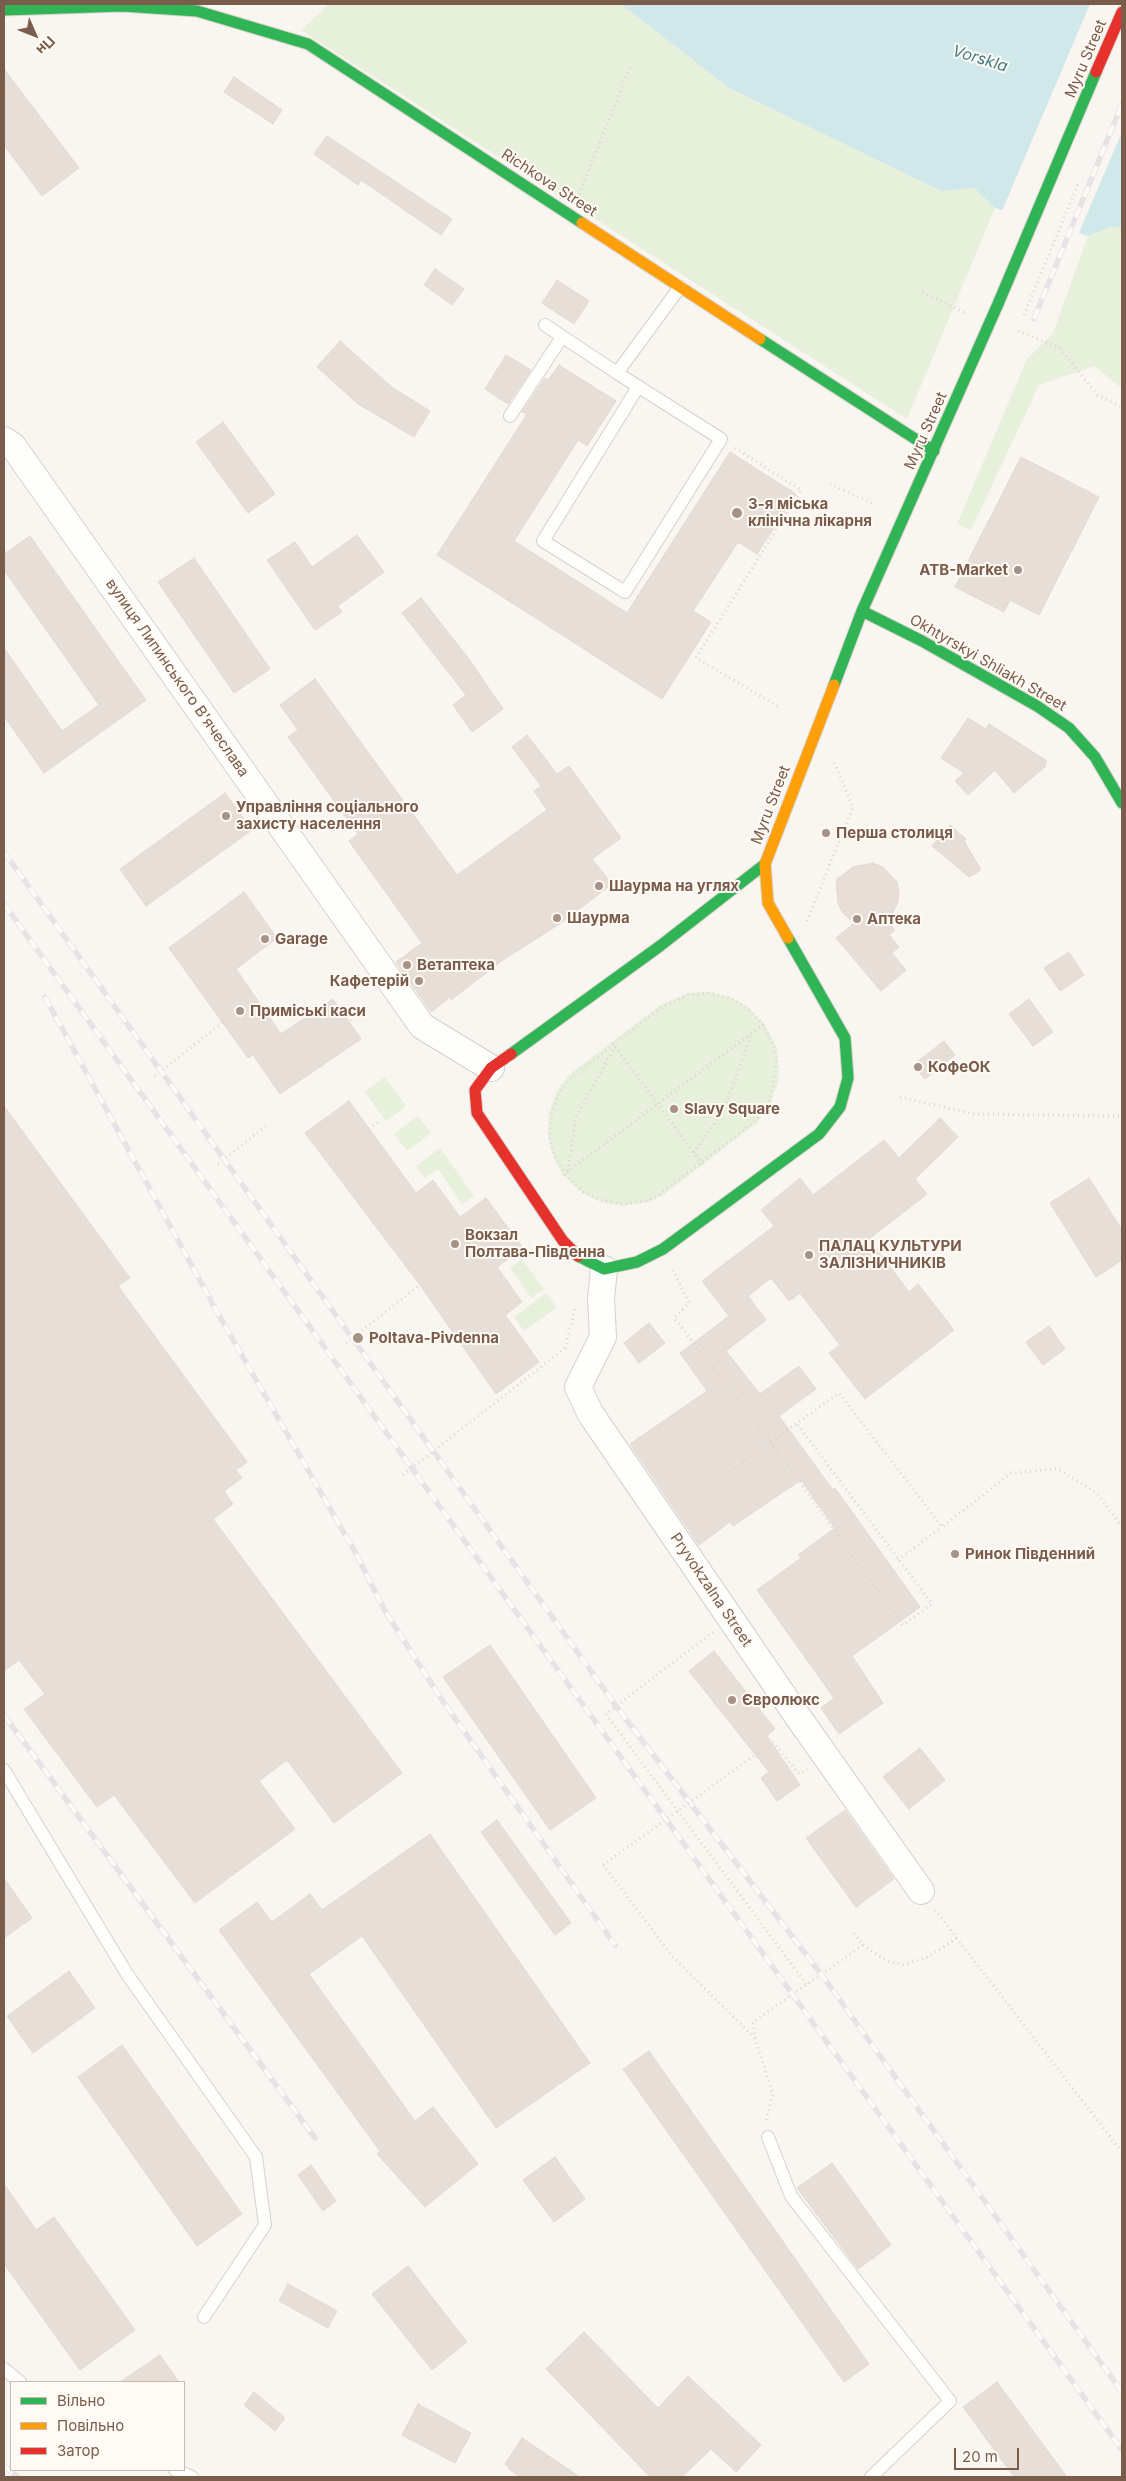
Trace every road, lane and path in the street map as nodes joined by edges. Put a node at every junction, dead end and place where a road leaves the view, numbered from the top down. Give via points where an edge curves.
1 (101, 5) edge
2 (57, 6) edge
3 (4, 10) edge
4 (1122, 12) edge
5 (630, 67) dead end
6 (1081, 177) dead end
7 (571, 216) junction
8 (680, 287) junction
9 (923, 292) dead end
10 (967, 314) dead end
11 (1024, 315) dead end
12 (545, 325) dead end
13 (1018, 331) dead end
14 (562, 337) junction
15 (617, 374) junction
16 (638, 387) junction
17 (1122, 407) edge
18 (510, 416) dead end
19 (721, 439) junction
20 (4, 440) edge
21 (934, 451) junction
22 (830, 484) dead end
23 (874, 504) dead end
24 (862, 611) junction
25 (781, 708) dead end
26 (833, 760) dead end
27 (1121, 799) edge
28 (765, 864) junction
29 (806, 924) dead end
30 (341, 1011) dead end
31 (352, 1021) dead end
32 (223, 1022) dead end
33 (764, 1024) junction
34 (751, 1034) junction
35 (613, 1045) junction
36 (491, 1068) junction
37 (155, 1076) dead end
38 (900, 1097) dead end
39 (658, 1104) junction
40 (1122, 1116) edge
41 (380, 1121) dead end
42 (266, 1126) dead end
43 (369, 1129) dead end
44 (694, 1153) junction
45 (218, 1164) dead end
46 (702, 1164) junction
47 (565, 1174) junction
48 (604, 1269) junction
49 (673, 1270) dead end
50 (420, 1285) dead end
51 (577, 1302) dead end
52 (346, 1343) dead end
53 (797, 1424) junction
54 (771, 1442) junction
55 (726, 1475) dead end
56 (403, 1476) dead end
57 (942, 1526) junction
58 (1122, 1526) edge
59 (898, 1560) junction
60 (731, 1620) junction
61 (773, 1742) dead end
62 (638, 1758) junction
63 (4, 1770) edge
64 (678, 1811) junction
65 (921, 1891) joint
66 (852, 1930) dead end
67 (957, 1938) junction
68 (863, 1945) junction
69 (806, 1984) junction
70 (756, 2039) junction
71 (768, 2137) joint
72 (1122, 2152) edge
73 (204, 2318) dead end
74 (4, 2369) edge
75 (19, 2381) edge
76 (177, 2471) edge
77 (192, 2477) edge
78 (871, 2477) edge

1 - 2 main road, Richkova Street
1 - 7 main road, Richkova Street via 198,11 308,44
2 - 3 main road, Richkova Street
4 - 21 main road, Myru Street
5 - 7 path
6 - 11 path
7 - 8 main road, Richkova Street
8 - 15 lane
8 - 21 main road, Richkova Street
9 - 10 path
12 - 14 lane
13 - 17 path via 1060,348 1097,395
14 - 15 lane
14 - 18 lane
15 - 16 lane
16 - 19 lane
16 - 19 lane via 542,541 625,592
19 - 25 path via 801,490 696,658
20 - 36 street, вулиця Липинського В'ячеслава via 13,446 422,1026
21 - 24 main road, Myru Street
22 - 23 path
24 - 27 main road, Okhtyrskyi Shliakh Street via 922,641 1037,706 1069,728 1095,758
24 - 28 main road, Myru Street
26 - 29 path via 853,808
28 - 36 main road via 660,946
28 - 48 main road via 768,903 845,1038 848,1078 840,1107 819,1134 663,1248 637,1262
30 - 31 path via 344,1010
32 - 37 path
33 - 34 path
33 - 35 path via 730,998 708,993 688,995 662,1007
33 - 46 path via 774,1046 777,1064 769,1102 755,1121
34 - 39 path
34 - 44 path via 724,1110
35 - 39 path
35 - 47 path via 576,1117
35 - 47 path via 571,1078 559,1093 550,1135 554,1155
36 - 48 main road via 476,1090 476,1113 563,1241 581,1259
38 - 40 path via 974,1114
39 - 44 path
39 - 47 path
41 - 43 path
42 - 45 path
44 - 46 path
46 - 47 path via 647,1201 623,1204 583,1192
48 - 60 street, Pryvokzalna Street via 601,1299 603,1337 578,1387 590,1413
49 - 54 path via 689,1303 674,1318
50 - 52 path
51 - 56 path via 565,1348
53 - 54 path
53 - 57 path via 839,1393
53 - 59 path
54 - 55 path
54 - 59 path via 903,1625 932,1604
57 - 58 path via 1011,1473 1058,1469 1097,1492
57 - 59 path
60 - 62 path via 606,1714
60 - 65 street, Pryvokzalna Street
61 - 64 path, bridge
62 - 64 path
62 - 69 path
63 - 73 lane via 127,1974 256,2157 265,2225
64 - 70 path, bridge via 603,1865 672,1956
65 - 67 path
66 - 68 path
67 - 68 path via 928,1956 902,1964 885,1960
67 - 72 path
68 - 69 path
69 - 70 path via 753,2022
70 - 71 path via 773,2094 766,2120
71 - 78 lane via 791,2196 950,2401
74 - 75 lane
76 - 77 lane

